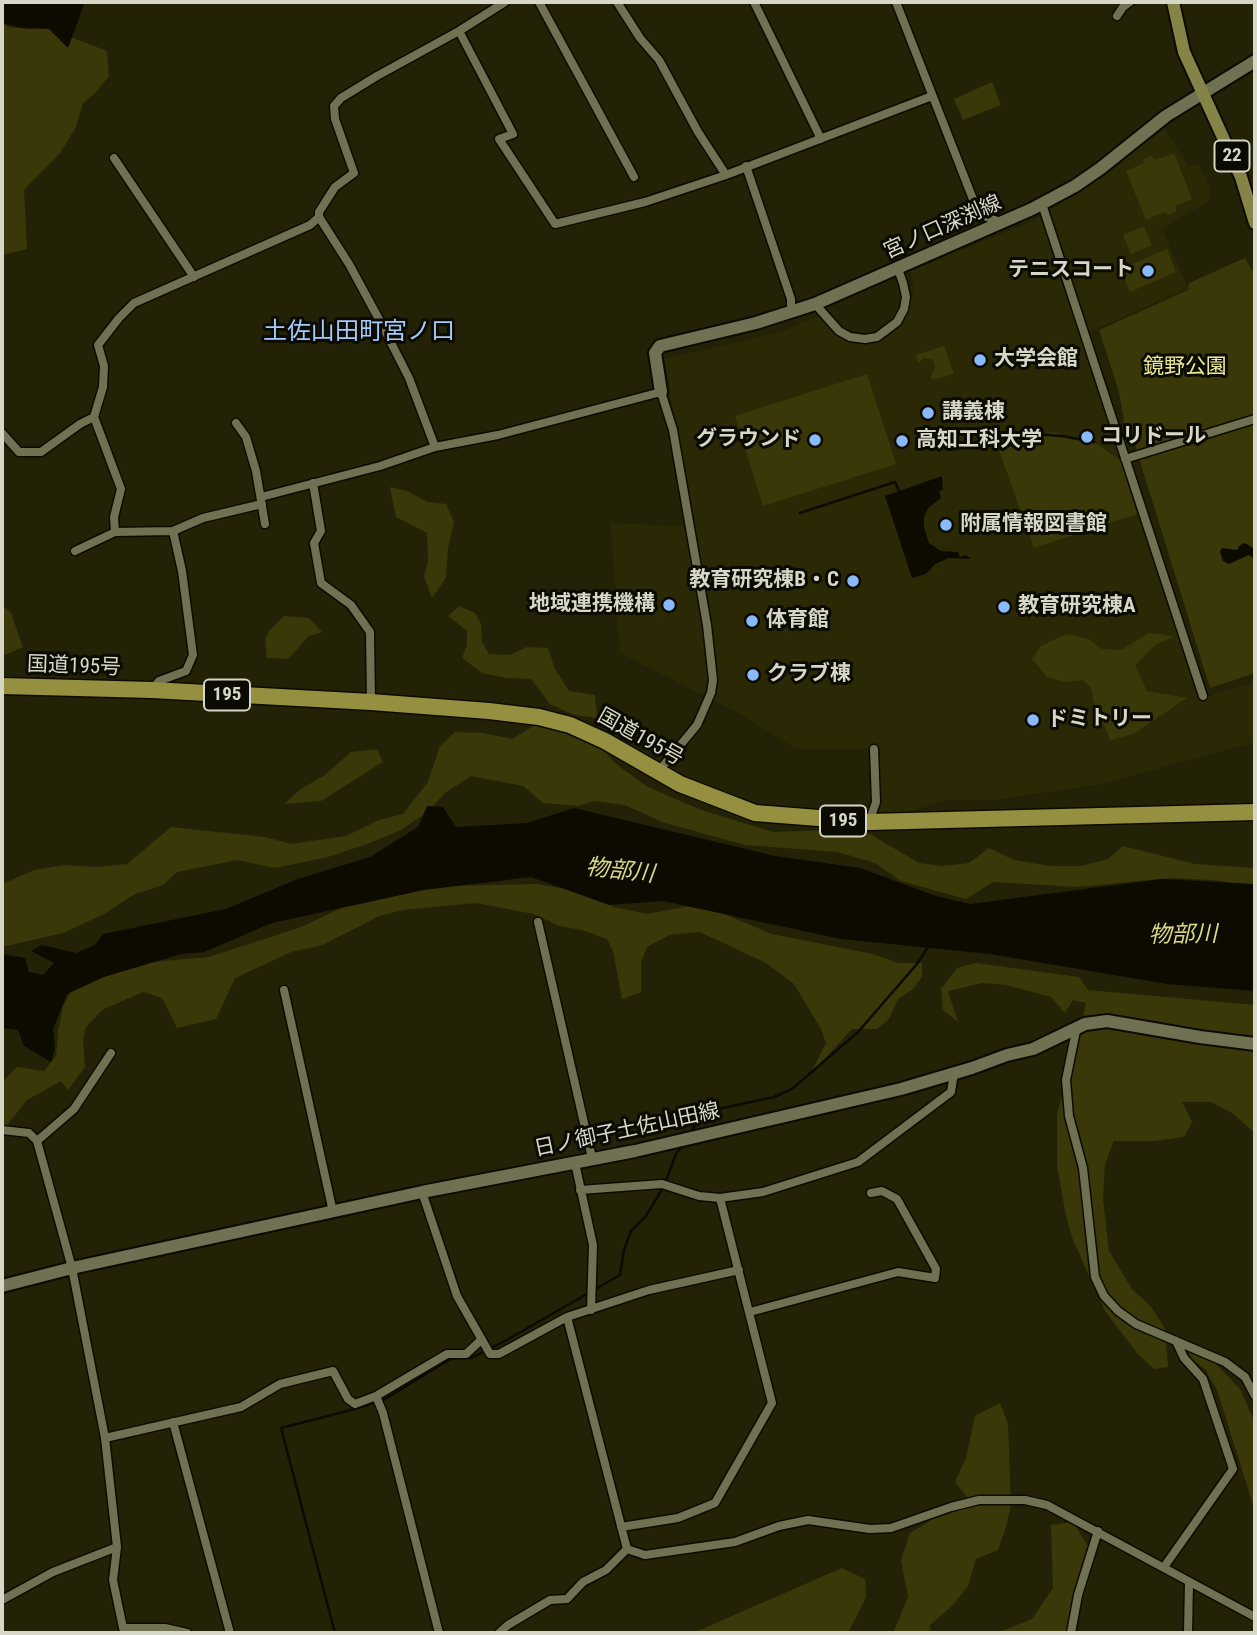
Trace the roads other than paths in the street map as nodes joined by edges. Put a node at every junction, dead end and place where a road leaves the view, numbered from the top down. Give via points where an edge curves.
1 (505, 2) edge
2 (539, 2) edge
3 (617, 2) edge
4 (754, 2) edge
5 (896, 2) edge
6 (1130, 2) edge
7 (1173, 2) edge
8 (1117, 16) dead end
9 (459, 31) junction
10 (1255, 61) edge
11 (1201, 92) junction
12 (932, 96) junction
13 (821, 139) junction
14 (114, 158) dead end
15 (746, 166) junction
16 (726, 175) junction
17 (634, 177) dead end
18 (1042, 204) junction
19 (319, 217) junction
20 (1002, 222) junction
21 (1255, 223) edge
22 (898, 269) junction
23 (194, 277) junction
24 (815, 304) junction
25 (791, 312) junction
26 (661, 392) junction
27 (94, 418) junction
28 (1255, 419) edge
29 (236, 423) dead end
30 (2, 433) edge
31 (435, 447) junction
32 (1125, 459) junction
33 (313, 483) junction
34 (262, 500) junction
35 (265, 524) dead end
36 (173, 531) junction
37 (116, 532) junction
38 (75, 551) dead end
39 (2, 686) edge
40 (152, 690) junction
41 (1203, 696) dead end
42 (371, 702) junction
43 (874, 749) dead end
44 (658, 772) junction
45 (1255, 812) edge
46 (869, 822) junction
47 (538, 922) dead end
48 (284, 990) dead end
49 (1077, 1027) junction
50 (1255, 1044) edge
51 (111, 1053) dead end
52 (954, 1073) junction
53 (2, 1130) edge
54 (37, 1141) junction
55 (592, 1158) junction
56 (575, 1163) junction
57 (580, 1190) junction
58 (422, 1192) junction
59 (871, 1193) dead end
60 (720, 1198) junction
61 (333, 1212) junction
62 (72, 1268) junction
63 (739, 1270) junction
64 (2, 1286) edge
65 (591, 1310) junction
66 (751, 1312) junction
67 (568, 1317) junction
68 (1176, 1340) junction
69 (482, 1342) junction
70 (376, 1396) junction
71 (1255, 1396) edge
72 (173, 1422) junction
73 (105, 1438) junction
74 (621, 1527) junction
75 (1098, 1531) junction
76 (117, 1547) junction
77 (627, 1549) junction
78 (1164, 1567) junction
79 (1189, 1581) junction
80 (2, 1600) edge
81 (1255, 1617) edge
82 (126, 1631) edge
83 (187, 1633) edge
84 (230, 1633) edge
85 (439, 1633) edge
86 (499, 1633) edge
87 (1071, 1633) edge
88 (1188, 1633) edge

1 - 9 street
2 - 17 street
3 - 16 street via 659,60
4 - 13 street
5 - 12 street
6 - 8 street
7 - 11 main road, 22 via 1184,52
9 - 16 street via 513,134 499,139 555,224 645,202
9 - 19 street via 377,76 334,106 354,173 335,187
10 - 11 main road, 宮ノ口深渕線
11 - 18 main road, 宮ノ口深渕線 via 1101,168
11 - 21 main road, 22 via 1241,177
12 - 13 street
12 - 20 street via 976,207 984,216
13 - 15 street
14 - 23 street
15 - 16 street
15 - 25 street via 791,299
18 - 20 main road, 宮ノ口深渕線
18 - 32 street
19 - 23 street
19 - 31 street via 387,334
20 - 22 main road, 宮ノ口深渕線
22 - 24 main road, 宮ノ口深渕線
22 - 24 street via 906,297 904,309 897,322 877,337 850,337
23 - 27 street via 134,303 98,345 103,387
24 - 25 main road, 宮ノ口深渕線
25 - 26 main road, 宮ノ口深渕線 via 660,346 654,353
26 - 31 street
26 - 44 street via 673,430 713,680 697,725
27 - 30 street via 41,452 19,452
27 - 37 street via 121,489 114,517
28 - 32 street
29 - 34 street via 246,438
31 - 33 street
32 - 41 street
33 - 34 street
33 - 42 street via 321,531 314,543 321,583 351,606 370,632
34 - 35 street
34 - 36 street
36 - 37 street
36 - 40 street via 193,655 186,671 159,681
37 - 38 street
39 - 40 highway, 国道195号 / 195
40 - 42 highway, 国道195号 / 195
42 - 44 highway, 国道195号 / 195 via 539,717 605,741
43 - 46 street via 876,802
44 - 46 highway, 国道195号 / 195 via 755,813
45 - 46 highway, 国道195号 / 195
47 - 55 street
48 - 61 street
49 - 50 main road, 日ノ御子土佐山田線 via 1107,1021
49 - 52 main road, 日ノ御子土佐山田線 via 1033,1049
49 - 68 street via 1066,1080 1086,1190 1095,1277 1118,1311 1136,1324
51 - 54 street via 74,1109
52 - 55 main road, 日ノ御子土佐山田線
52 - 60 street via 951,1092 858,1163 763,1192
53 - 54 street via 29,1133
54 - 62 street
55 - 56 main road, 日ノ御子土佐山田線
56 - 57 street
56 - 58 main road, 日ノ御子土佐山田線
57 - 60 street via 662,1184
57 - 65 street via 593,1245
58 - 61 main road, 日ノ御子土佐山田線
58 - 69 street via 457,1296
59 - 66 street via 882,1191 897,1199 936,1269 935,1278 898,1272
60 - 63 street
61 - 62 main road, 日ノ御子土佐山田線
62 - 64 main road, 日ノ御子土佐山田線
62 - 73 street
63 - 65 street via 649,1290
63 - 66 street
65 - 67 street
66 - 74 street via 772,1403 715,1503 678,1518
67 - 69 street via 499,1354 489,1354
67 - 74 street
68 - 71 street via 1225,1362 1245,1377
68 - 78 street via 1184,1358 1203,1379 1233,1469
69 - 70 street via 466,1354 447,1354
70 - 72 street via 355,1404 334,1371 281,1384 241,1407
70 - 85 street
72 - 73 street
72 - 84 street
73 - 76 street
74 - 77 street
75 - 77 street via 1047,1505 979,1500 891,1528 808,1520 736,1542 645,1555
75 - 78 street
75 - 87 street
76 - 80 street via 52,1572
76 - 82 street via 113,1580
77 - 86 street via 567,1599 550,1600
78 - 79 street
79 - 81 street
79 - 88 street
82 - 83 street via 165,1628

